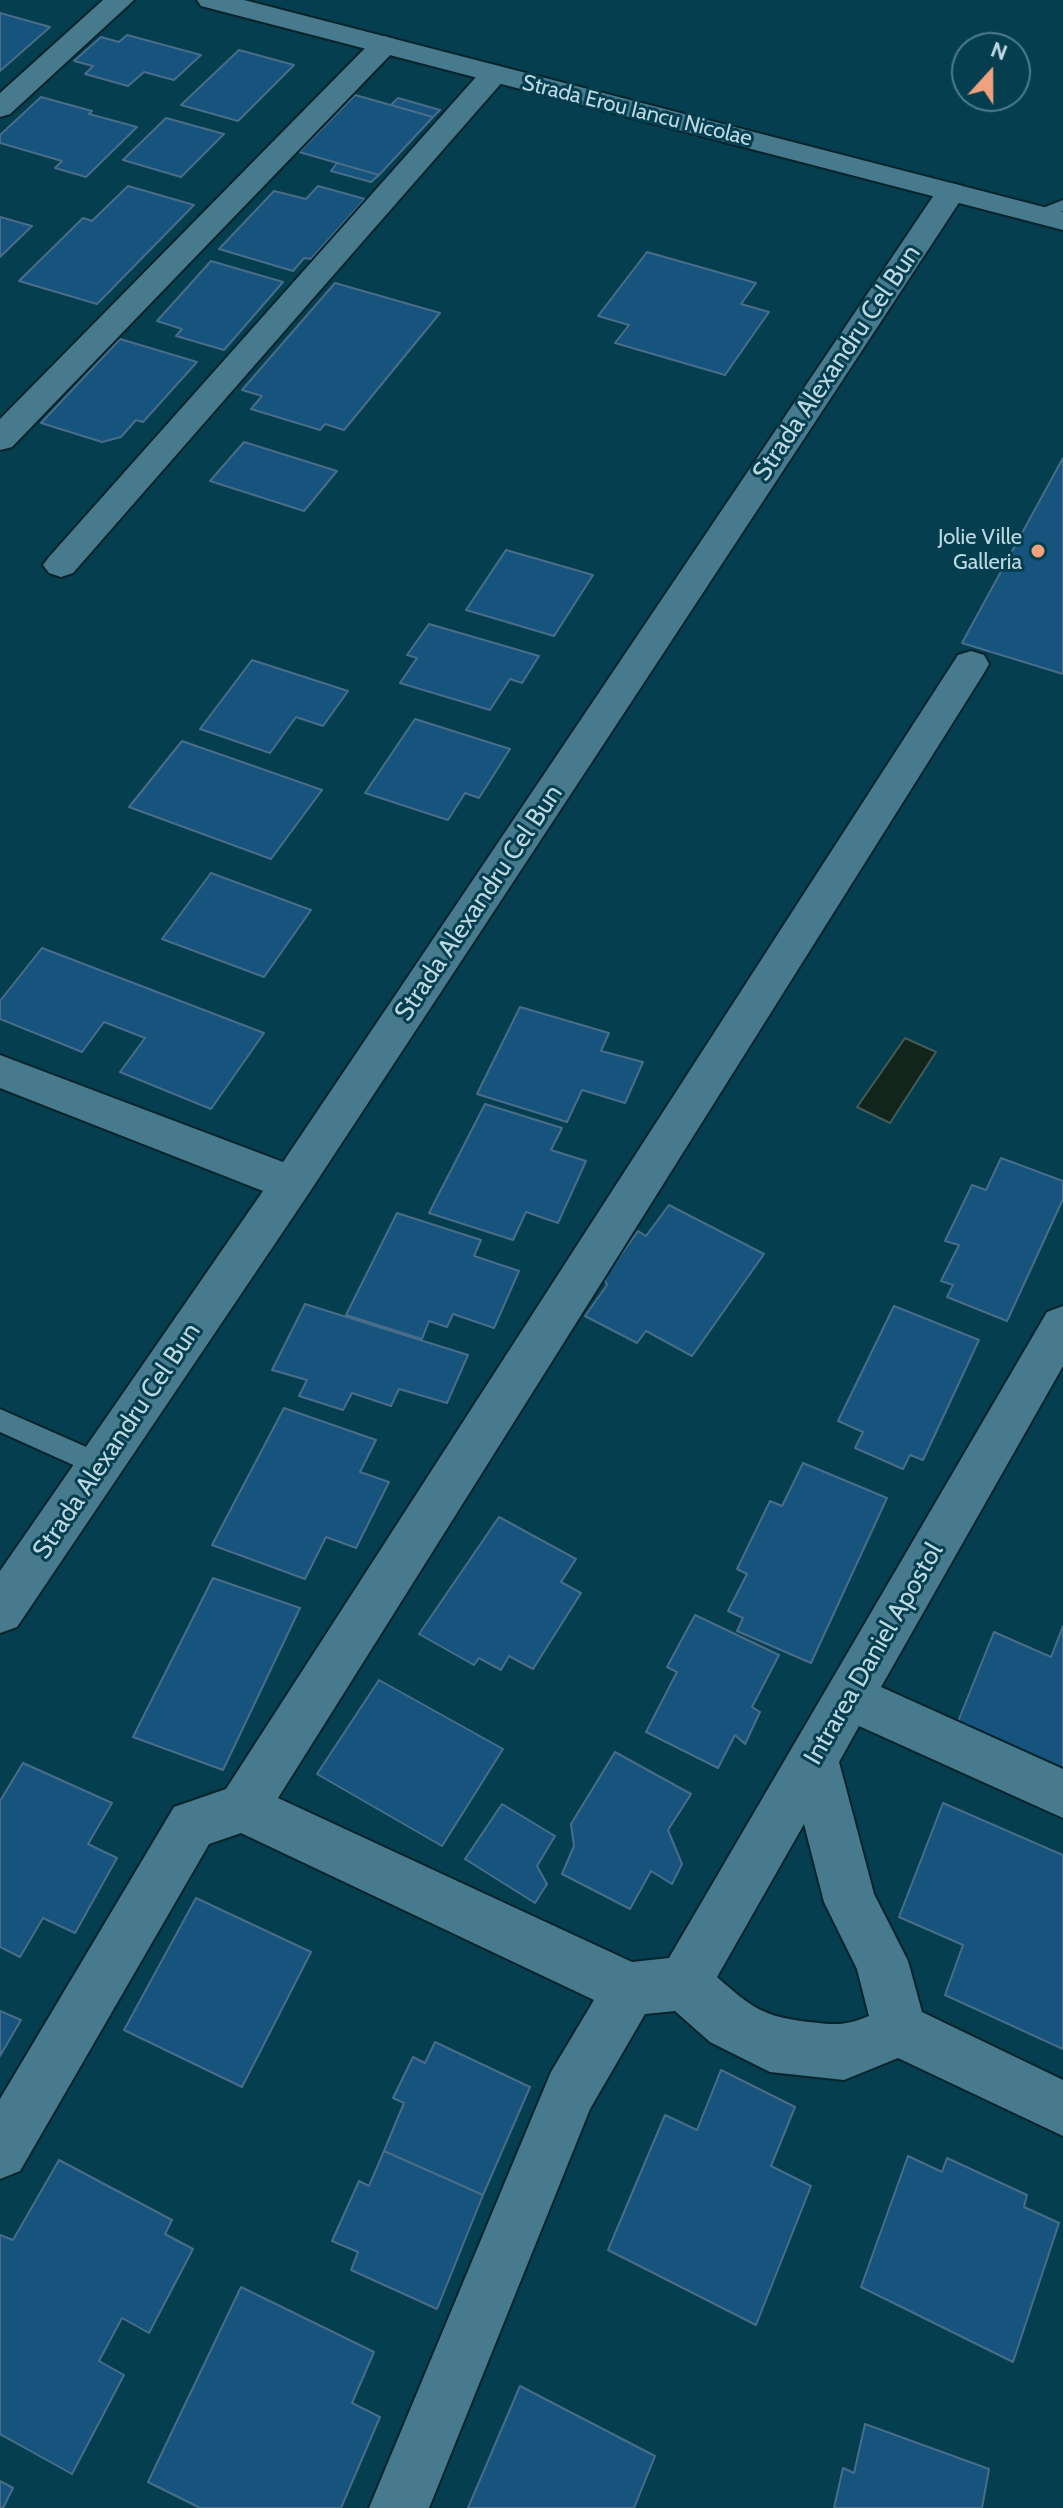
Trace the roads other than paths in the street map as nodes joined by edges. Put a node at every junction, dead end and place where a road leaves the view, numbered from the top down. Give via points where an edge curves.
1 (120, 0) edge
2 (211, 0) edge
3 (384, 45) junction
4 (494, 74) junction
5 (0, 108) edge
6 (951, 192) junction
7 (1054, 213) edge
8 (0, 439) edge
9 (61, 565) dead end
10 (971, 664) dead end
11 (0, 1071) edge
12 (292, 1184) junction
13 (1056, 1352) edge
14 (0, 1420) edge
15 (100, 1465) junction
16 (0, 1611) edge
17 (849, 1697) junction
18 (813, 1761) junction
19 (1063, 1794) edge
20 (243, 1808) junction
21 (684, 1983) junction
22 (630, 1989) junction
23 (900, 2030) junction
24 (1063, 2109) edge
25 (0, 2151) edge
26 (399, 2508) edge

1 - 5 street
2 - 3 street, Strada Erou Iancu Nicolae
3 - 4 street, Strada Erou Iancu Nicolae
3 - 8 street
4 - 6 street, Strada Erou Iancu Nicolae
4 - 9 street
6 - 7 street, Strada Erou Iancu Nicolae
6 - 12 street, Strada Alexandru Cel Bun
10 - 20 street
11 - 12 street
12 - 15 street, Strada Alexandru Cel Bun
13 - 17 street, Intrarea Daniel Apostol
14 - 15 lane
15 - 16 street, Strada Alexandru Cel Bun
17 - 18 street, Intrarea Daniel Apostol
17 - 19 street
18 - 21 street, Intrarea Daniel Apostol
18 - 23 street via 850,1902 881,1961
20 - 22 street
20 - 25 street via 192,1825
21 - 22 street
21 - 23 street via 729,2023 770,2045 844,2053
22 - 26 street via 570,2091
23 - 24 street

